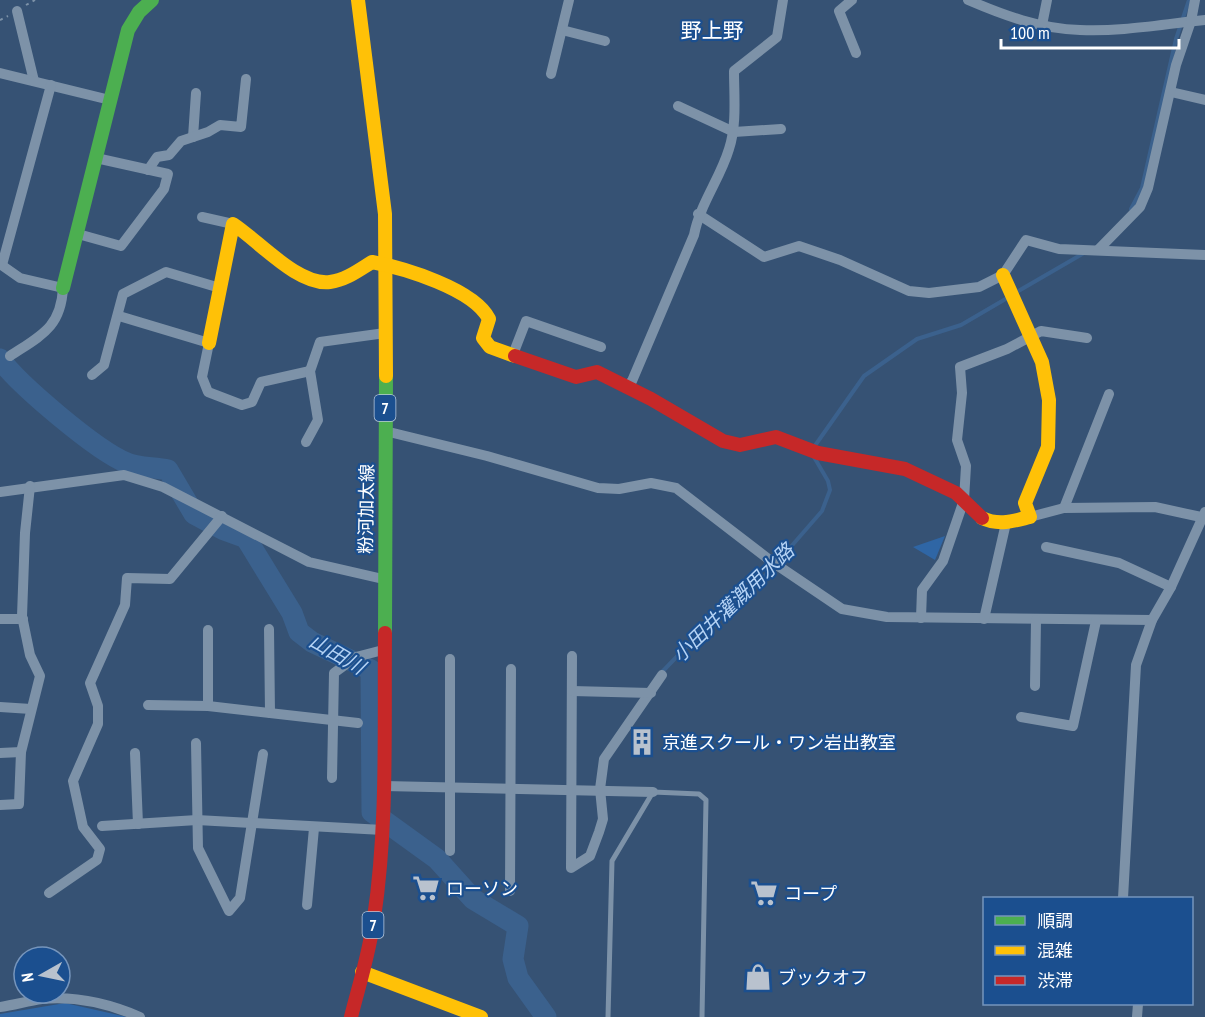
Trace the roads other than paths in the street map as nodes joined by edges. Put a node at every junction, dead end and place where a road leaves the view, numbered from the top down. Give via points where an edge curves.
1 (152, 0) edge
2 (358, 0) edge
3 (569, 0) edge
4 (783, 0) edge
5 (852, 0) edge
6 (968, 0) edge
7 (1047, 0) edge
8 (1195, 0) edge
9 (17, 10) dead end
10 (1205, 20) edge
11 (1191, 21) junction
12 (1042, 25) junction
13 (562, 30) junction
14 (606, 41) dead end
15 (856, 52) dead end
16 (0, 73) edge
17 (551, 74) dead end
18 (246, 79) dead end
19 (34, 81) junction
20 (51, 85) junction
21 (1171, 92) junction
22 (196, 93) dead end
23 (110, 100) junction
24 (1205, 100) edge
25 (678, 106) dead end
26 (781, 129) dead end
27 (734, 132) junction
28 (193, 137) junction
29 (96, 158) junction
30 (148, 170) junction
31 (698, 214) junction
32 (202, 217) dead end
33 (233, 225) junction
34 (78, 234) junction
35 (1098, 250) junction
36 (1205, 255) edge
37 (1, 264) edge
38 (386, 264) junction
39 (1003, 275) junction
40 (63, 288) junction
41 (220, 288) junction
42 (119, 316) junction
43 (385, 333) junction
44 (1033, 335) junction
45 (1087, 338) dead end
46 (209, 343) junction
47 (601, 347) dead end
48 (10, 356) dead end
49 (512, 357) junction
50 (310, 370) junction
51 (92, 375) dead end
52 (626, 386) junction
53 (1108, 394) dead end
54 (385, 431) junction
55 (306, 442) dead end
56 (30, 486) junction
57 (0, 490) edge
58 (964, 500) junction
59 (1064, 508) junction
60 (1203, 514) edge
61 (222, 516) junction
62 (1030, 517) junction
63 (1006, 523) junction
64 (1200, 531) edge
65 (1046, 547) dead end
66 (383, 579) junction
67 (1171, 588) junction
68 (921, 618) junction
69 (0, 619) edge
70 (23, 619) junction
71 (984, 619) junction
72 (1036, 620) junction
73 (1152, 620) junction
74 (1096, 621) junction
75 (269, 629) dead end
76 (208, 630) dead end
77 (383, 650) junction
78 (572, 656) dead end
79 (450, 658) dead end
80 (511, 669) dead end
81 (662, 675) dead end
82 (1035, 686) dead end
83 (572, 691) junction
84 (651, 693) junction
85 (148, 705) dead end
86 (208, 706) junction
87 (0, 708) edge
88 (31, 710) junction
89 (270, 713) junction
90 (1021, 717) dead end
91 (333, 722) junction
92 (358, 723) dead end
93 (196, 743) dead end
94 (21, 752) junction
95 (0, 753) edge
96 (135, 753) dead end
97 (263, 754) dead end
98 (332, 778) dead end
99 (384, 786) junction
100 (450, 787) junction
101 (510, 788) junction
102 (572, 789) junction
103 (600, 789) junction
104 (653, 792) junction
105 (0, 805) edge
106 (197, 820) junction
107 (138, 824) junction
108 (252, 824) junction
109 (383, 824) junction
110 (102, 826) dead end
111 (314, 828) junction
112 (450, 851) dead end
113 (510, 891) dead end
114 (49, 893) dead end
115 (1123, 897) edge
116 (307, 905) dead end
117 (362, 972) junction
118 (0, 1007) edge
119 (140, 1017) edge
120 (351, 1017) edge
121 (481, 1017) edge
122 (608, 1017) edge
123 (702, 1017) edge

1 - 23 street via 128,30
2 - 38 street, 粉河加太線 / 7 via 385,214
3 - 13 street
4 - 27 street via 777,37 734,71
5 - 15 street via 839,11
6 - 12 street via 1010,18
7 - 12 street
8 - 11 street
9 - 19 street
10 - 11 street
11 - 12 street via 1078,30
11 - 21 street
13 - 14 street
13 - 17 street
16 - 19 street
18 - 28 street via 241,127 220,125
19 - 20 street
20 - 23 street
20 - 37 street
21 - 24 street
21 - 35 street via 1140,207
22 - 28 street
23 - 29 street
25 - 27 street
26 - 27 street
27 - 31 street via 718,179
28 - 30 street via 181,141 169,155 157,157
29 - 30 street
29 - 34 street
30 - 34 street via 168,174 164,189 121,246
31 - 39 street via 764,257 799,246 909,291 929,293 979,287
31 - 52 street via 694,235 632,381
32 - 33 street
33 - 38 street via 287,267 319,284 351,278 372,262
33 - 41 street
34 - 40 street
35 - 36 street
35 - 39 street via 1059,249 1026,240
37 - 40 street via 20,278
38 - 43 street, 粉河加太線 / 7
38 - 49 street via 481,306 489,319 483,338 490,347
39 - 44 street
40 - 48 street via 58,316 49,330
41 - 42 street via 166,272 123,294
41 - 46 street
42 - 46 street
42 - 51 street via 104,364
43 - 50 street via 320,342
43 - 54 street, 粉河加太線 / 7
44 - 45 street via 1041,331
44 - 58 street via 960,367 962,393 957,440 966,466
44 - 62 street via 1046,377 1049,412 1048,447 1025,504
46 - 50 street via 202,377 208,392 242,405 252,402 261,382
47 - 49 street via 526,321
49 - 52 street via 576,377 597,372
50 - 55 street via 318,420
52 - 58 street via 723,441 740,445 776,437 811,451 905,470
53 - 59 street
54 - 66 street, 粉河加太線 / 7
54 - 68 street via 598,488 651,483 676,489 842,609
56 - 57 street
56 - 61 street via 124,475
56 - 70 street
58 - 63 street via 978,516
58 - 68 street via 943,561 922,590
59 - 60 street via 1155,507
59 - 62 street
60 - 64 street
61 - 66 street via 309,562
61 - 114 street via 170,579 127,578 125,605 90,683 98,706 98,724 73,781 83,828 100,849 97,860
62 - 63 street
63 - 71 street
64 - 67 street
65 - 67 street via 1119,563
66 - 77 street, 粉河加太線 / 7
67 - 73 street
68 - 71 street
69 - 70 street
70 - 88 street via 30,655 40,676
71 - 72 street
72 - 74 street
72 - 82 street
73 - 74 street
73 - 115 street via 1136,665
74 - 90 street via 1073,726
75 - 89 street
76 - 86 street
77 - 91 street via 356,657 334,673
77 - 99 street, 粉河加太線 / 7
78 - 83 street
79 - 100 street
80 - 101 street
81 - 84 street
83 - 84 street
83 - 102 street
84 - 103 street via 604,759
85 - 86 street
86 - 89 street
87 - 88 street
88 - 94 street
89 - 91 street
91 - 92 street
91 - 98 street
93 - 106 street
94 - 95 street
94 - 105 street via 19,804
96 - 107 street
97 - 108 street
99 - 100 street
99 - 109 street, 粉河加太線 / 7
100 - 101 street
100 - 112 street
101 - 102 street
101 - 113 street
102 - 103 street
102 - 103 street via 571,868 590,856 599,832 603,819
103 - 104 street
104 - 122 lane via 611,867
104 - 123 lane via 699,794 706,800
106 - 107 street
106 - 108 street
106 - 108 street via 198,848 229,912 240,898
107 - 110 street
108 - 111 street
109 - 111 street
109 - 117 street, 粉河加太線 / 7 via 374,921
111 - 116 street
117 - 120 street, 粉河加太線 / 7
117 - 121 street
118 - 119 street via 68,999 117,1007

